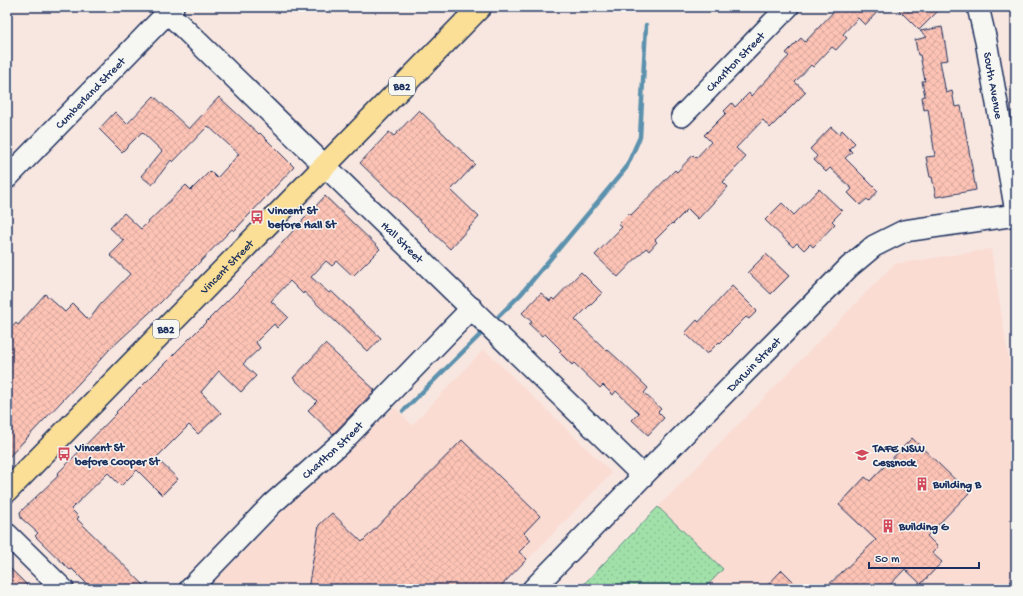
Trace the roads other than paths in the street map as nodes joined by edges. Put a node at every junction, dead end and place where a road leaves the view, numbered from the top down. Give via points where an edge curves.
1 (480, 7) edge
2 (788, 7) edge
3 (978, 7) edge
4 (167, 9) edge
5 (682, 116) dead end
6 (324, 166) junction
7 (7, 178) edge
8 (1016, 212) edge
9 (1016, 215) edge
10 (483, 320) junction
11 (642, 476) junction
12 (7, 491) edge
13 (7, 534) edge
14 (63, 589) edge
15 (190, 589) edge
16 (533, 589) edge

1 - 6 main road, Vincent Street / B82
2 - 5 street, Charlton Street
3 - 8 street, South Avenue
4 - 6 street, Hall Street
4 - 7 street, Cumberland Street
6 - 10 street, Hall Street
6 - 12 main road, Vincent Street / B82
9 - 11 street, Darwin Street via 904,231 874,246 849,267
10 - 11 street, Hall Street
10 - 15 street, Charlton Street via 272,504
11 - 16 street, Darwin Street
13 - 14 street

